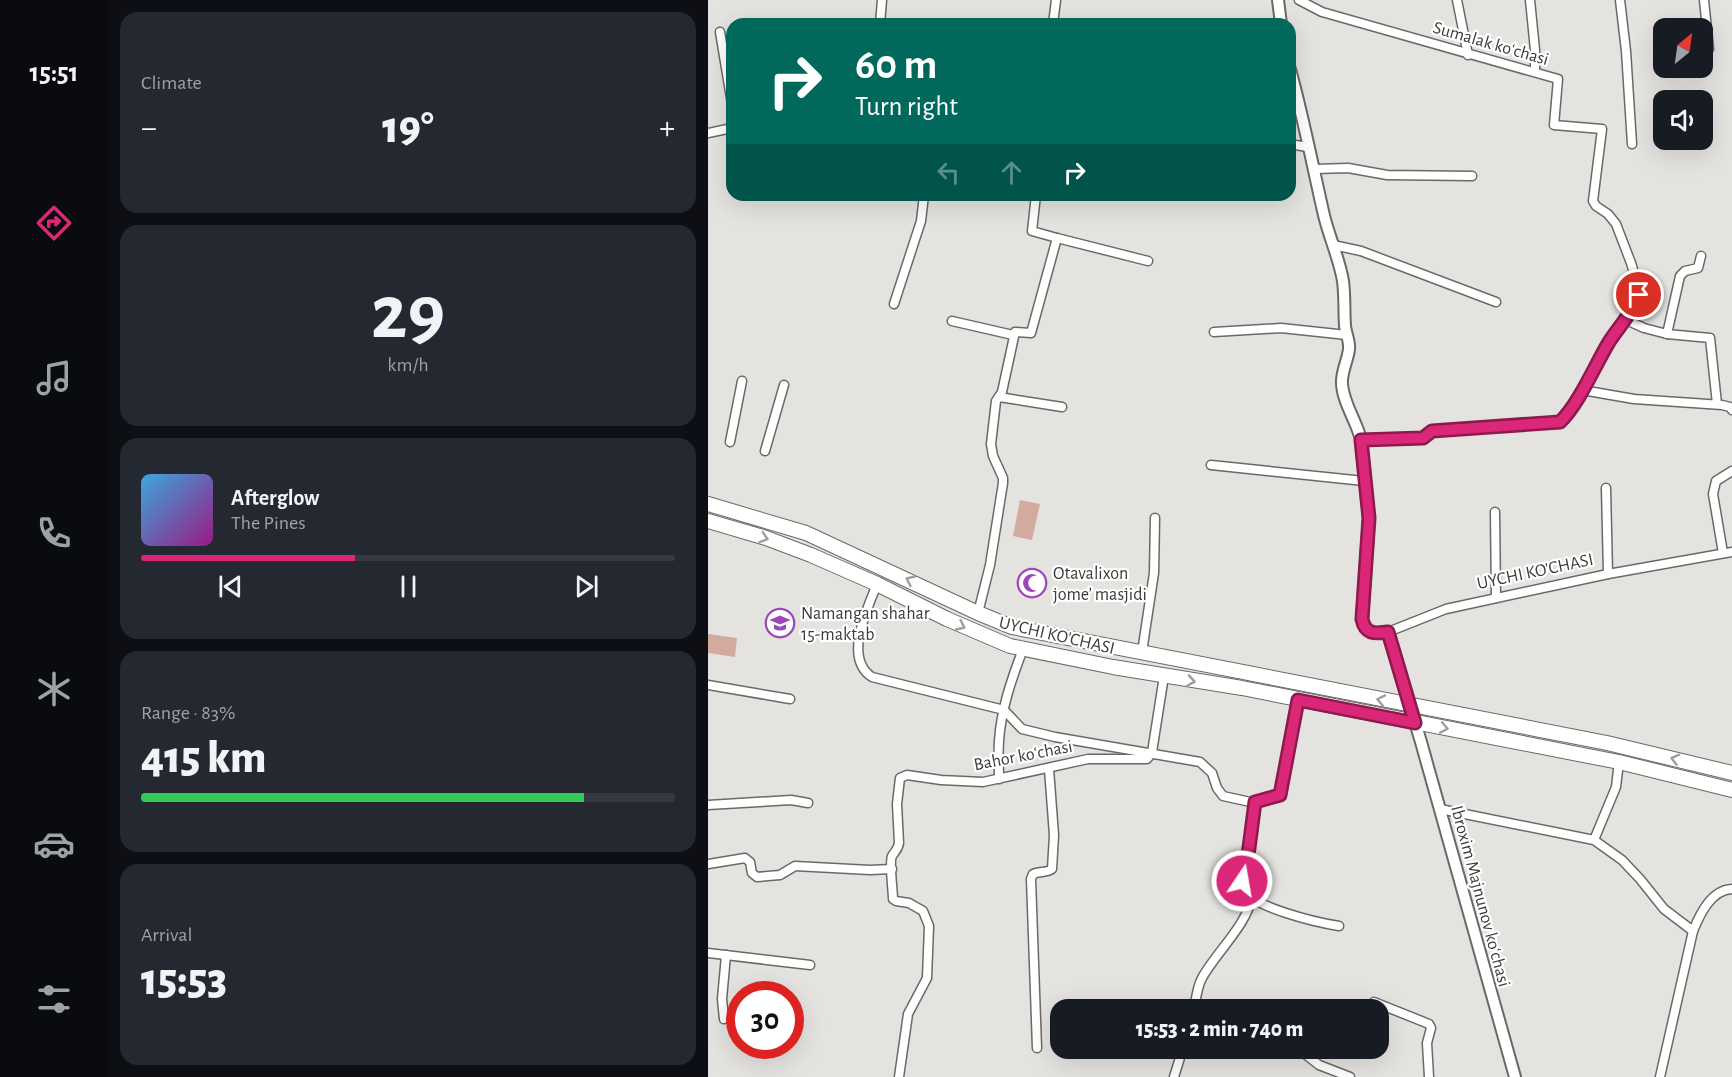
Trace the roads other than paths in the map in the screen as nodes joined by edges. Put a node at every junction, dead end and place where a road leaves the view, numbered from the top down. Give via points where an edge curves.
1 (882, 0) edge
2 (1056, 0) edge
3 (1278, 0) edge
4 (1299, 0) edge
5 (1456, 0) edge
6 (1530, 0) edge
7 (1620, 0) edge
8 (1704, 0) edge
9 (880, 18) edge
10 (1054, 18) edge
11 (1280, 18) edge
12 (1706, 18) edge
13 (720, 32) dead end
14 (1468, 55) junction
15 (726, 68) edge
16 (1535, 71) junction
17 (1296, 89) edge
18 (726, 129) edge
19 (708, 133) edge
20 (1632, 144) dead end
21 (1296, 145) edge
22 (1307, 147) junction
23 (1314, 169) junction
24 (1472, 176) dead end
25 (923, 201) edge
26 (1035, 201) edge
27 (1057, 238) junction
28 (1334, 245) junction
29 (1701, 256) dead end
30 (1148, 261) dead end
31 (1496, 302) dead end
32 (894, 303) dead end
33 (1624, 319) junction
34 (952, 321) dead end
35 (1214, 332) dead end
36 (1667, 334) junction
37 (1013, 335) junction
38 (1347, 335) junction
39 (742, 381) dead end
40 (784, 385) dead end
41 (1582, 390) junction
42 (999, 398) junction
43 (1717, 404) junction
44 (1062, 407) dead end
45 (1732, 410) edge
46 (1361, 440) junction
47 (730, 442) dead end
48 (765, 451) dead end
49 (1211, 465) dead end
50 (1732, 471) edge
51 (1364, 481) junction
52 (1606, 488) dead end
53 (708, 504) edge
54 (1495, 512) dead end
55 (1155, 518) dead end
56 (708, 521) edge
57 (1727, 552) edge
58 (1608, 574) junction
59 (878, 584) junction
60 (1496, 598) junction
61 (978, 613) junction
62 (1388, 632) junction
63 (1023, 649) junction
64 (1142, 652) junction
65 (1164, 676) junction
66 (708, 685) edge
67 (790, 699) dead end
68 (1298, 700) junction
69 (1410, 704) junction
70 (1004, 710) junction
71 (1415, 723) junction
72 (1152, 753) junction
73 (1619, 762) junction
74 (1049, 769) junction
75 (1732, 773) edge
76 (999, 779) junction
77 (1732, 790) edge
78 (1255, 802) junction
79 (808, 803) dead end
80 (708, 805) edge
81 (1440, 809) junction
82 (1594, 840) junction
83 (708, 864) edge
84 (892, 869) junction
85 (1732, 889) edge
86 (1251, 898) junction
87 (1340, 926) dead end
88 (1693, 931) junction
89 (708, 953) edge
90 (726, 955) junction
91 (810, 965) dead end
92 (1196, 999) edge
93 (1389, 1008) edge
94 (724, 1019) dead end
95 (1038, 1048) dead end
96 (1180, 1059) edge
97 (1311, 1059) edge
98 (899, 1077) edge
99 (1174, 1077) edge
100 (1350, 1077) edge
101 (1429, 1077) edge
102 (1515, 1077) edge
103 (1660, 1077) edge

1 - 9 street
2 - 10 street
3 - 11 street
4 - 14 street, Sumalak koʻchasi via 1322,12
5 - 14 street
6 - 16 street
7 - 20 street
8 - 12 street
13 - 15 street
14 - 16 street, Sumalak koʻchasi
16 - 33 street, Sumalak koʻchasi via 1558,80 1554,124 1602,129 1593,201 1612,218 1639,286 1636,304
17 - 22 street
18 - 19 street
21 - 22 street
22 - 23 street
23 - 24 street
23 - 28 street
25 - 32 street via 921,221
26 - 27 street via 1032,231
27 - 30 street
27 - 37 street via 1031,333
28 - 31 street via 1361,251
28 - 38 street via 1340,263
29 - 36 street via 1698,268 1680,276
33 - 36 street
33 - 41 street, Sumalak koʻchasi
34 - 37 street
35 - 38 street via 1281,328
36 - 43 street via 1710,338
37 - 42 street
38 - 46 street via 1350,346 1343,392
39 - 47 street
40 - 48 street
41 - 43 street via 1634,399
41 - 46 street, Sumalak koʻchasi via 1560,422 1432,431 1423,438
42 - 44 street
42 - 61 street via 991,444 1003,483
43 - 45 street
46 - 51 street
49 - 51 street
50 - 57 street via 1716,481 1713,494
51 - 62 street via 1369,518 1362,619 1367,631
52 - 58 street
61 -> 53 main road, UYCHI KO'CHASI via 806,532
54 - 60 street
55 - 64 street via 1154,573
56 -> 59 main road, UYCHI KO'CHASI via 775,541
57 - 58 street, UYCHI KO'CHASI
58 - 60 street, UYCHI KO'CHASI
59 -> 63 main road, UYCHI KO'CHASI via 979,634
59 - 70 street via 866,613 858,651 866,673
60 - 62 street, UYCHI KO'CHASI via 1446,609
61 - 64 main road, UYCHI KO'CHASI via 1012,627
62 - 69 street
63 - 65 main road, UYCHI KO'CHASI
63 - 70 street
69 -> 64 main road, UYCHI KO'CHASI
65 -> 68 main road, UYCHI KO'CHASI
65 - 72 street
66 - 67 street
68 - 71 main road, UYCHI KO'CHASI
68 - 78 street via 1280,795
69 - 71 street
75 -> 69 main road, UYCHI KO'CHASI via 1607,743
70 - 72 street via 1022,729
70 - 76 street
71 -> 73 main road, UYCHI KO'CHASI
71 - 81 street, Ibroxim Majnunov koʻchasi
72 - 74 street, Bahor koʻchasi via 1143,760 1096,759
72 - 78 street via 1200,762 1212,773 1223,796
73 - 77 main road, UYCHI KO'CHASI
73 - 82 street via 1616,787
74 - 76 street, Bahor koʻchasi
74 - 95 street via 1054,835 1052,869 1033,873 1030,879
76 - 84 street, Bahor koʻchasi via 962,782 902,776 897,804 899,843 892,857
78 - 86 street via 1242,885
79 - 80 street via 791,800
81 - 82 street
81 - 102 street, Ibroxim Majnunov koʻchasi
82 - 88 street via 1622,860 1664,909
83 - 84 street via 745,858 757,877 780,875 795,866
84 - 98 street via 894,898 923,911 929,926 927,978 908,1014
85 - 88 street via 1716,894
86 - 87 street via 1317,922
86 - 92 street via 1243,920 1201,978
88 - 103 street
89 - 90 street
90 - 91 street
90 - 94 street
93 - 101 street via 1430,1026 1426,1042
96 - 99 street
97 - 100 street

